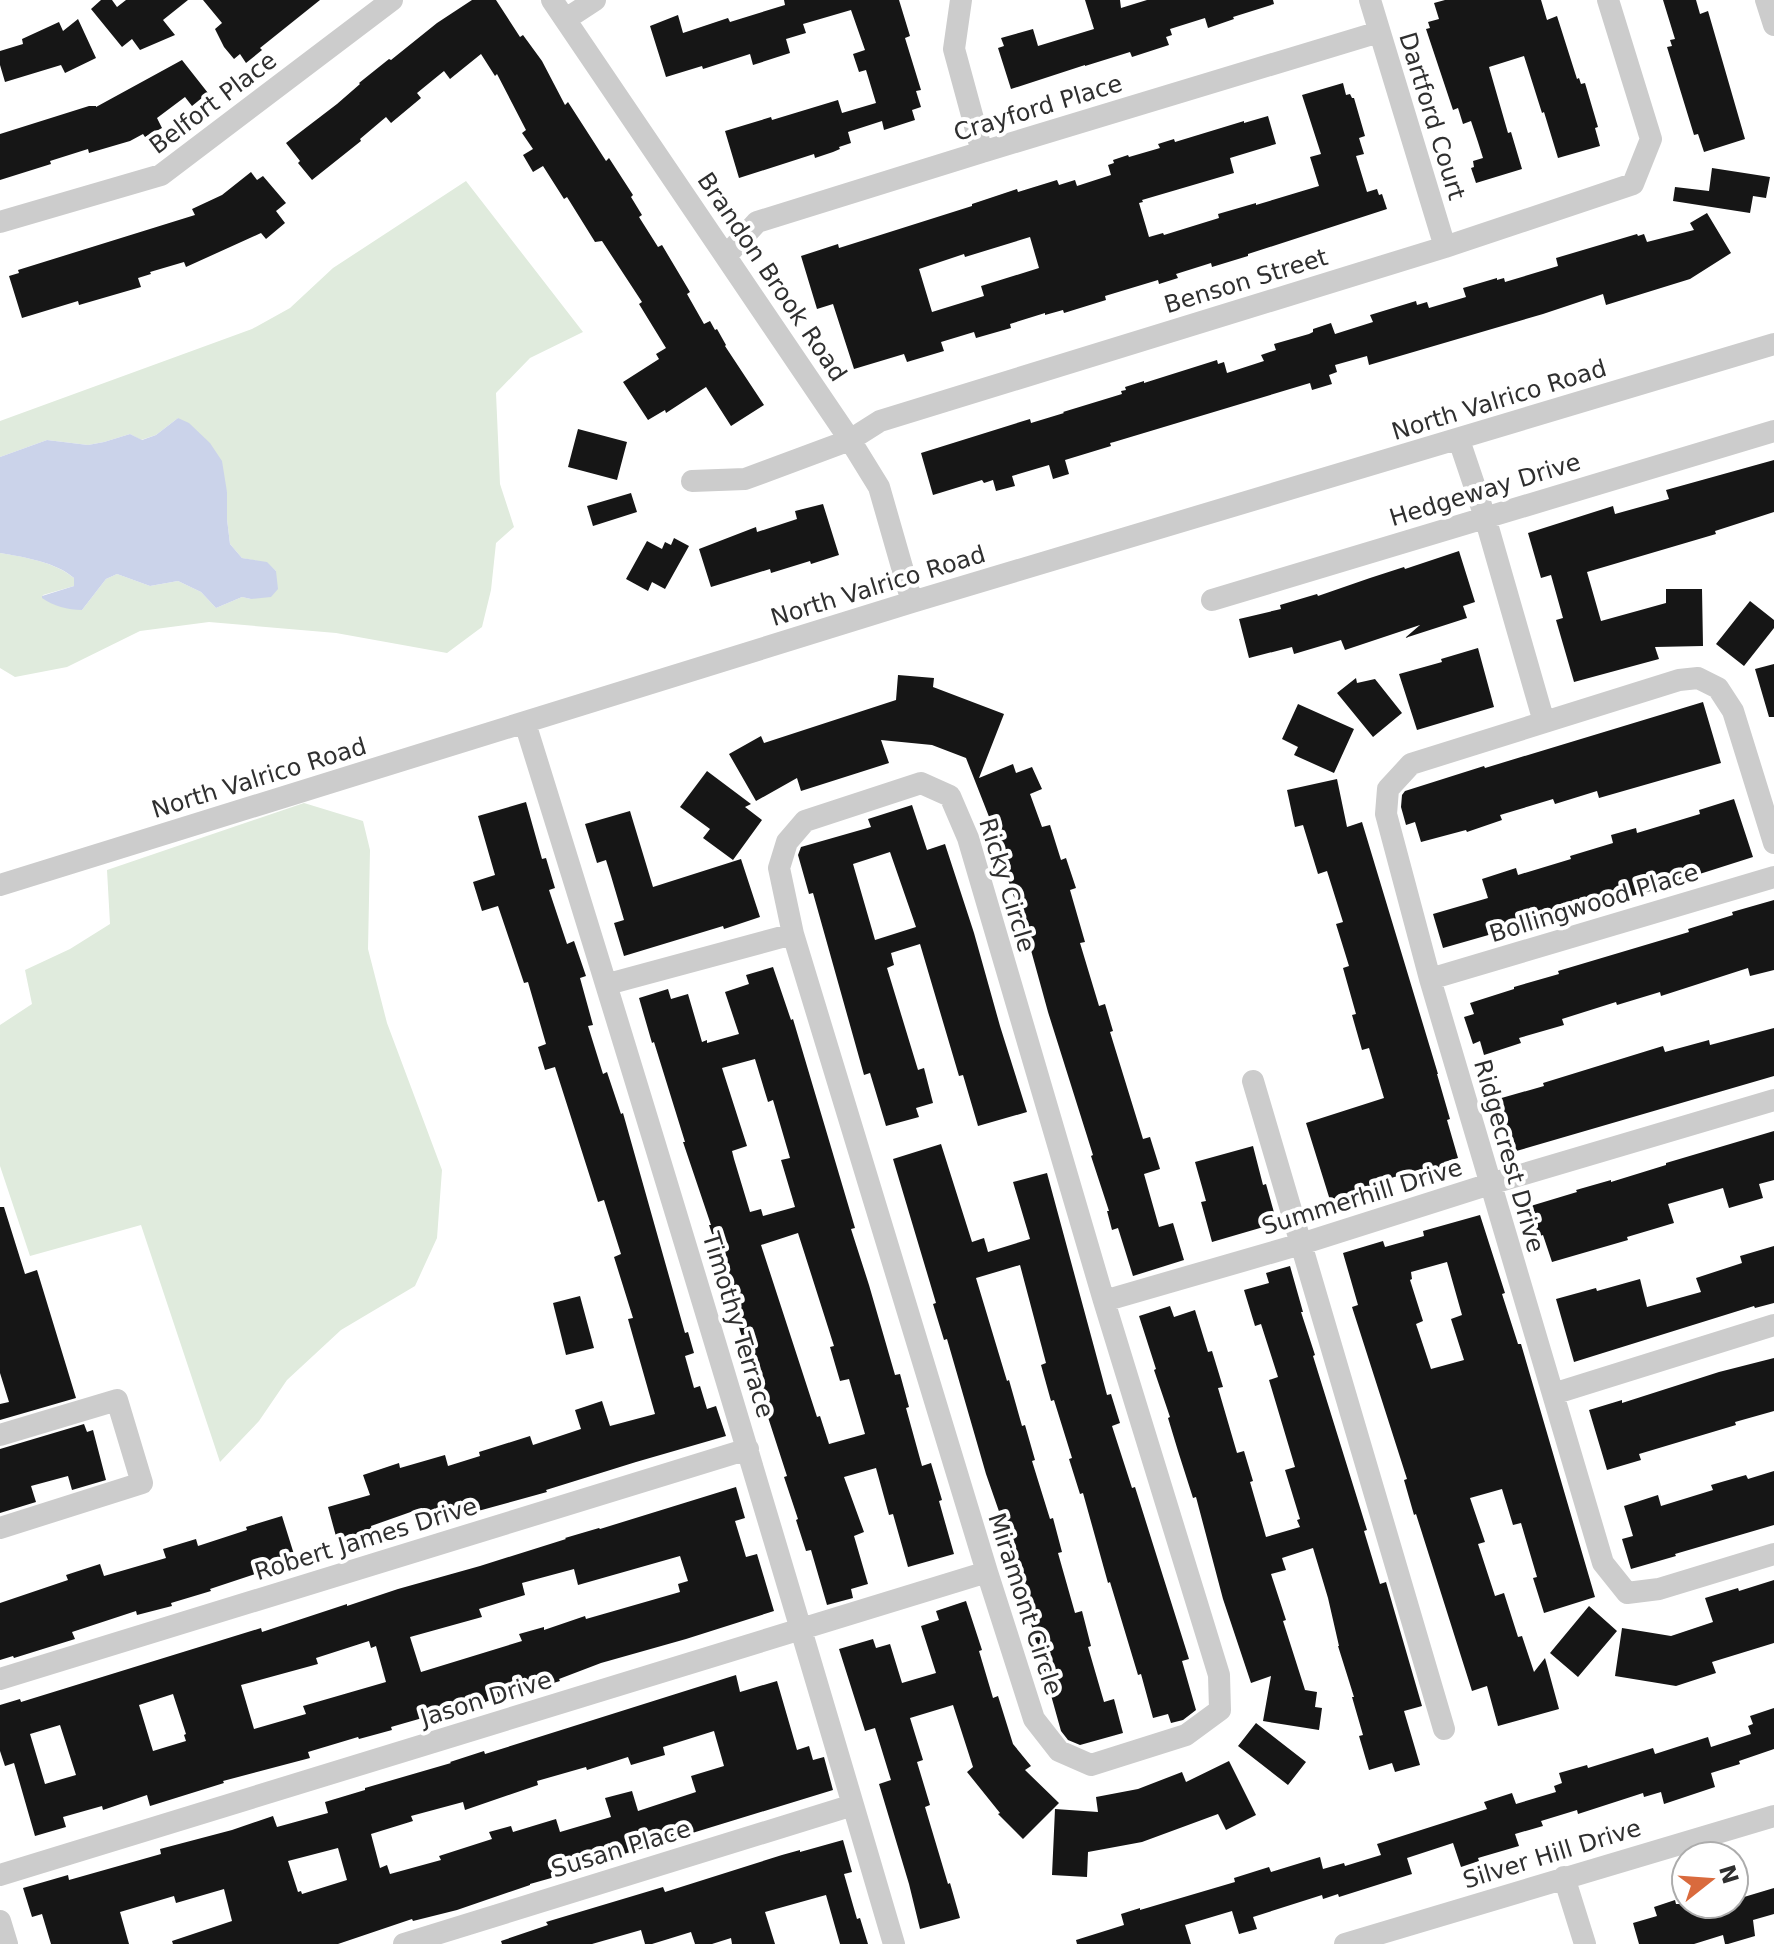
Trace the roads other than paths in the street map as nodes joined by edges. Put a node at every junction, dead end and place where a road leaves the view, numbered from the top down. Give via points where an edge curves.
1 (392, 0) edge
2 (552, 0) edge
3 (595, 0) edge
4 (961, 0) edge
5 (1370, 0) edge
6 (1608, 0) edge
7 (1766, 0) edge
8 (566, 19) junction
9 (1774, 25) edge
10 (1379, 32) junction
11 (982, 152) junction
12 (0, 222) edge
13 (1445, 247) junction
14 (726, 256) junction
15 (1774, 344) edge
16 (1774, 431) edge
17 (850, 440) junction
18 (1459, 440) junction
19 (692, 481) dead end
20 (1485, 517) junction
21 (1212, 600) dead end
22 (912, 602) junction
23 (1544, 722) junction
24 (525, 723) junction
25 (1774, 843) edge
26 (1774, 877) edge
27 (0, 885) edge
28 (793, 934) junction
29 (1430, 979) junction
30 (608, 984) junction
31 (1253, 1081) dead end
32 (1774, 1100) edge
33 (1490, 1184) junction
34 (1301, 1244) junction
35 (1104, 1301) junction
36 (1774, 1325) edge
37 (1553, 1394) junction
38 (0, 1435) edge
39 (748, 1449) junction
40 (0, 1528) edge
41 (1774, 1554) edge
42 (987, 1572) junction
43 (801, 1629) junction
44 (0, 1679) edge
45 (1444, 1729) dead end
46 (853, 1805) junction
47 (1774, 1816) edge
48 (0, 1875) edge
49 (1564, 1877) junction
50 (0, 1921) edge
51 (7, 1944) edge
52 (404, 1944) edge
53 (894, 1944) edge
54 (1345, 1944) edge
55 (1585, 1944) edge

1 - 12 street, Belfort Place via 161,175
2 - 8 street, Brandon Brook Road
3 - 8 street
4 - 11 street via 954,49
5 - 10 street, Dartford Court
6 - 13 street, Benson Street via 1651,139 1633,184
7 - 9 street
8 - 14 street, Brandon Brook Road
10 - 11 street, Crayford Place
10 - 13 street, Dartford Court
11 - 14 street, Crayford Place via 757,222
13 - 17 street, Benson Street via 880,421
14 - 17 street, Brandon Brook Road
15 - 18 street, North Valrico Road
16 - 20 street, Hedgeway Drive
17 - 19 street, Benson Street via 745,479
17 - 22 street, Brandon Brook Road via 879,487
18 - 20 street
18 - 22 street, North Valrico Road
20 - 21 street, Hedgeway Drive
20 - 23 street
22 - 24 street, North Valrico Road
23 - 25 street, Ridgecrest Drive via 1679,680 1698,678 1718,688 1733,711
23 - 29 street, Ridgecrest Drive via 1411,764 1388,789 1386,814
24 - 27 street, North Valrico Road
24 - 30 street, Timothy Terrace
26 - 29 street, Bollingwood Place
28 - 30 street
28 - 35 street, Ricky Circle via 779,868 787,842 805,821 921,783 950,796 968,838
28 - 42 street, Miramont Circle
29 - 33 street, Ridgecrest Drive
30 - 39 street, Timothy Terrace
31 - 34 street
32 - 33 street, Summerhill Drive
33 - 34 street, Summerhill Drive
33 - 37 street, Ridgecrest Drive
34 - 35 street, Summerhill Drive
34 - 45 street
35 - 42 street, Miramont Circle via 1219,1675 1220,1710 1186,1735 1091,1765 1059,1751 1034,1719
36 - 37 street
37 - 41 street, Ridgecrest Drive via 1603,1563 1627,1593 1659,1589
38 - 40 street via 117,1400 142,1483
39 - 43 street, Timothy Terrace
39 - 44 street, Robert James Drive
42 - 43 street, Jason Drive
43 - 46 street, Timothy Terrace
43 - 48 street, Jason Drive
46 - 52 street, Susan Place
46 - 53 street, Timothy Terrace
47 - 49 street, Silver Hill Drive
49 - 54 street, Silver Hill Drive
49 - 55 street
50 - 51 street

